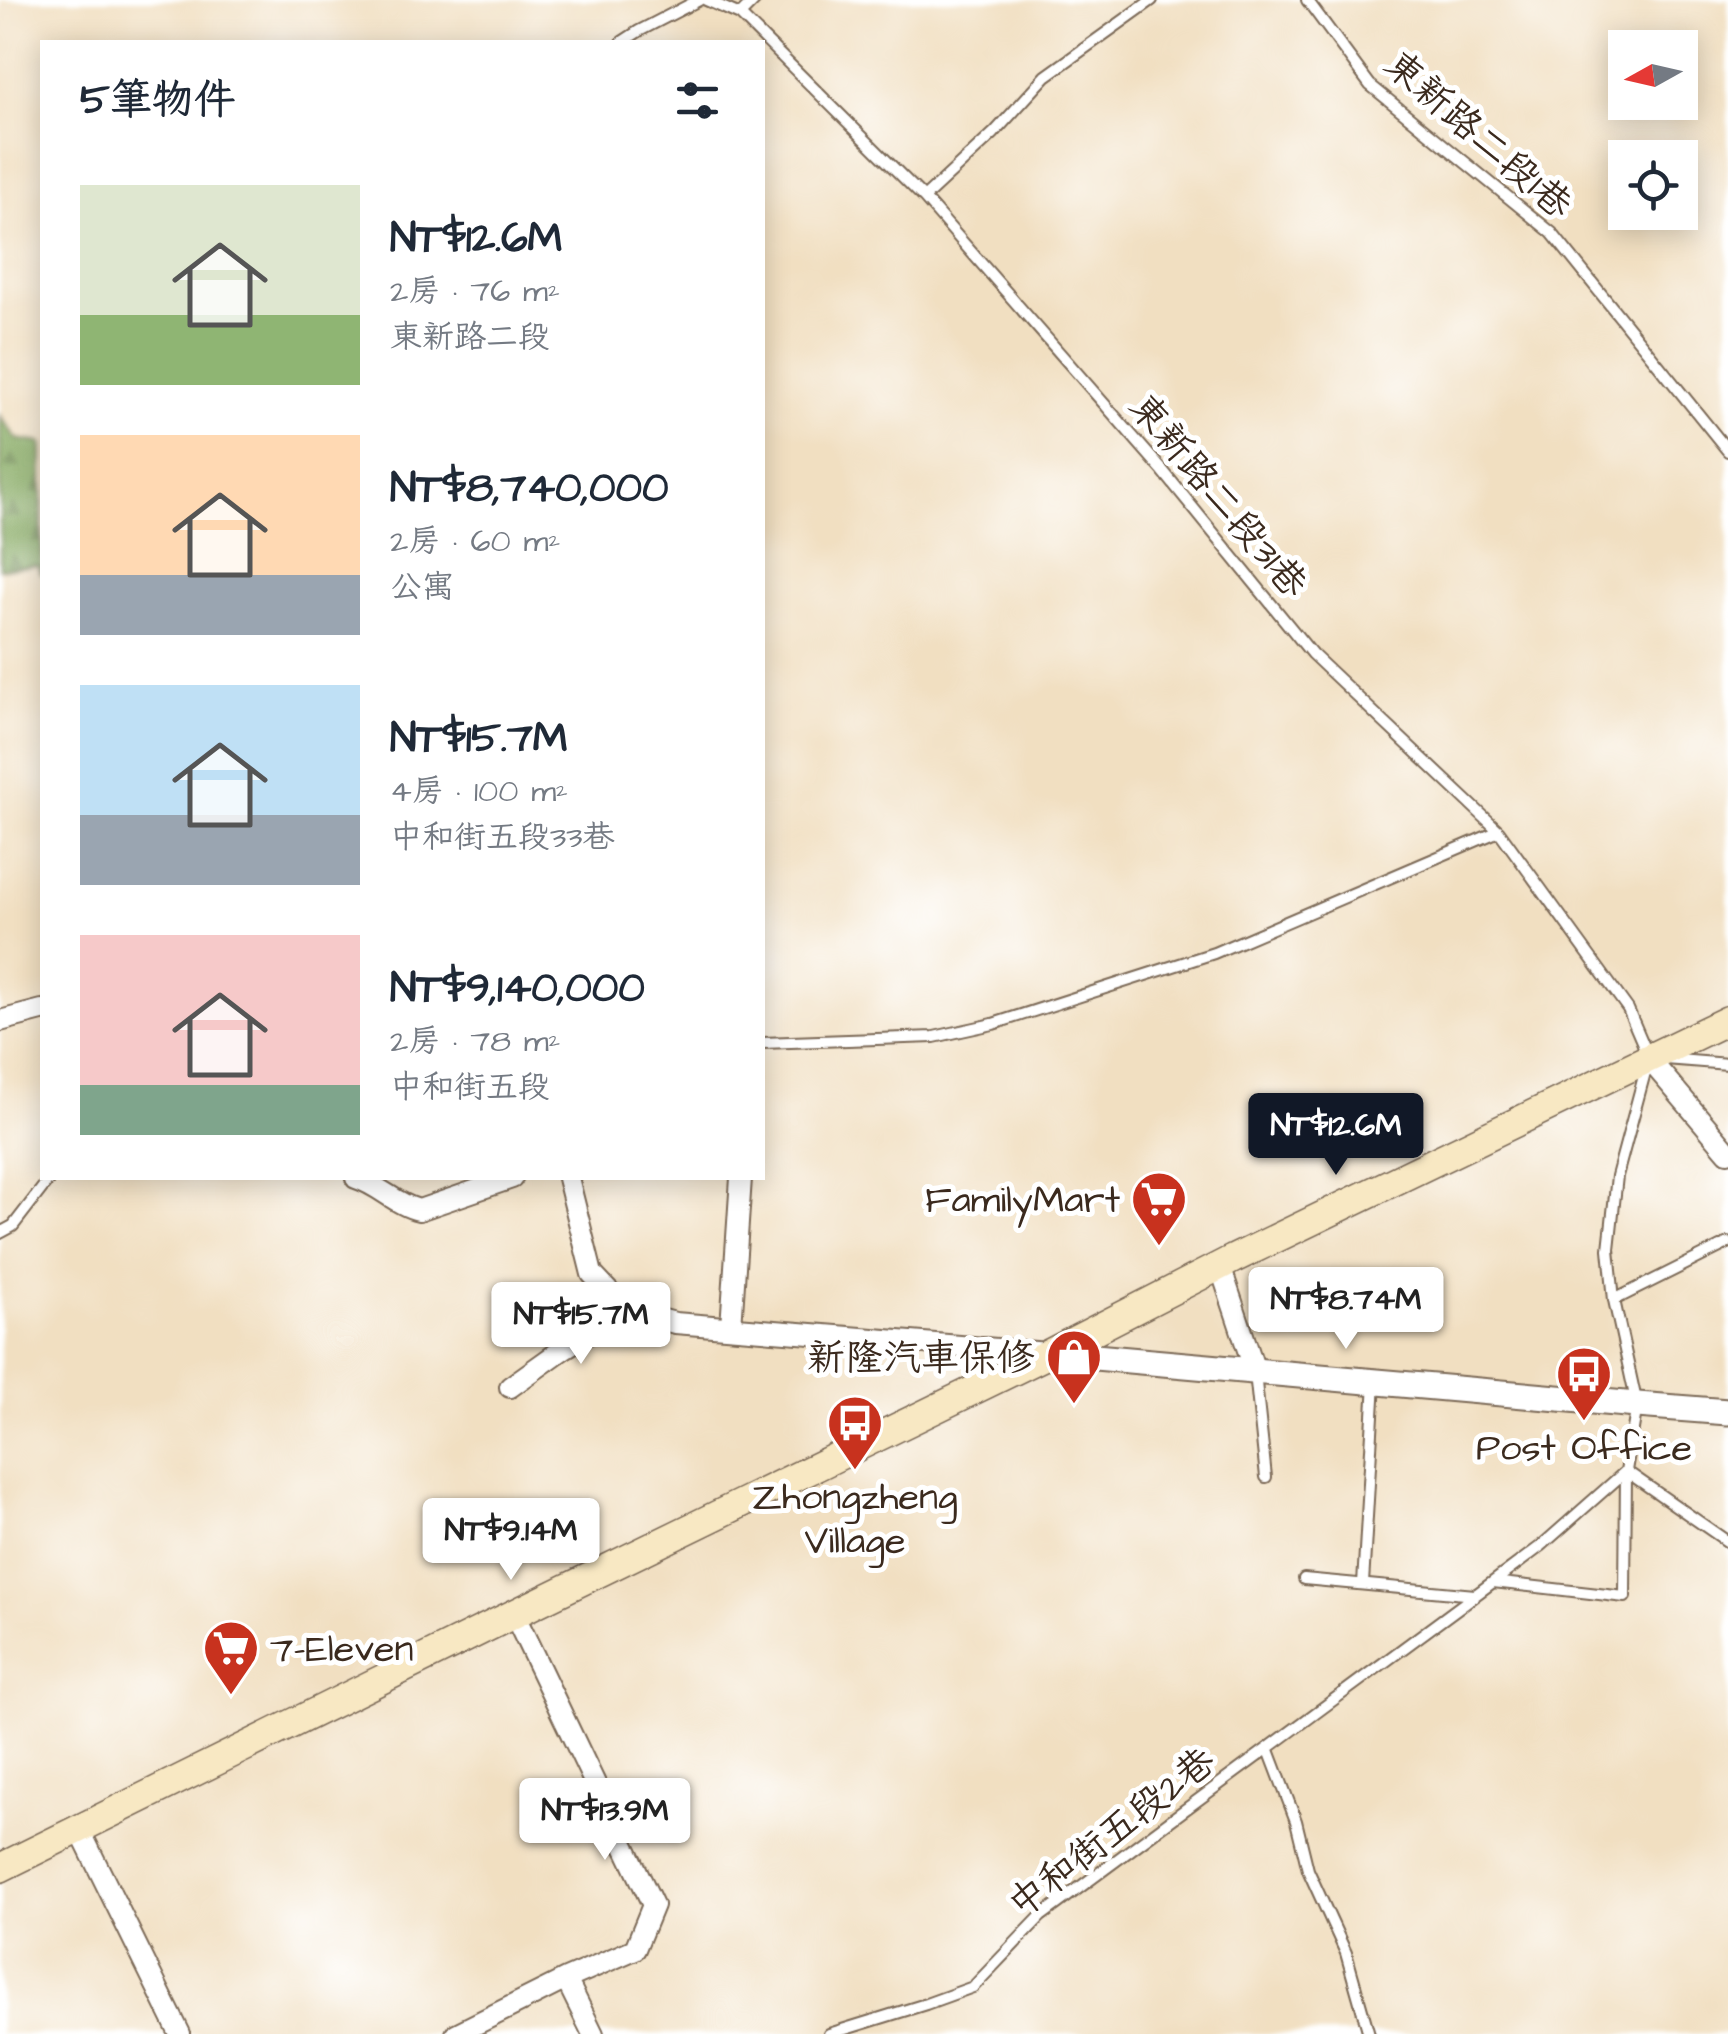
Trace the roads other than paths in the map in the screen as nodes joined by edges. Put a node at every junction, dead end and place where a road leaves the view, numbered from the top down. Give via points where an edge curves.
1 (702, 0) edge
2 (755, 0) edge
3 (1152, 0) edge
4 (1307, 0) edge
5 (740, 15) junction
6 (625, 40) edge
7 (924, 198) junction
8 (1728, 452) edge
9 (1499, 832) junction
10 (40, 1011) edge
11 (1728, 1020) edge
12 (0, 1021) edge
13 (765, 1042) edge
14 (1649, 1059) junction
15 (1728, 1064) edge
16 (1728, 1152) edge
17 (48, 1180) edge
18 (362, 1180) edge
19 (506, 1180) edge
20 (568, 1180) edge
21 (741, 1180) edge
22 (0, 1234) edge
23 (1728, 1243) edge
24 (1220, 1266) junction
25 (1614, 1300) junction
26 (626, 1310) junction
27 (730, 1327) junction
28 (1050, 1353) junction
29 (1255, 1371) junction
30 (1375, 1382) junction
31 (510, 1387) dead end
32 (1637, 1406) junction
33 (1728, 1412) edge
34 (1626, 1471) junction
35 (1266, 1477) dead end
36 (1728, 1542) edge
37 (1304, 1579) dead end
38 (1493, 1582) junction
39 (1363, 1584) junction
40 (1476, 1596) junction
41 (514, 1614) junction
42 (1269, 1750) junction
43 (80, 1829) junction
44 (0, 1868) edge
45 (566, 1979) junction
46 (180, 2034) edge
47 (456, 2034) edge
48 (594, 2034) edge
49 (829, 2034) edge
50 (1369, 2034) edge

1 - 5 lane, 東新路二段31巷
1 - 6 lane, 東新路二段31巷
2 - 5 lane
3 - 7 lane via 1046,76
4 - 8 lane, 東新路二段1巷 via 1370,85 1552,233
5 - 7 lane, 東新路二段31巷
7 - 9 lane, 東新路二段31巷 via 1163,471 1312,654
9 - 13 lane via 1214,953 994,1024 934,1037
9 - 14 lane, 東新路二段31巷 via 1628,1009
10 - 12 street
11 - 14 main road
14 - 15 lane
14 - 16 street
14 - 24 main road
14 - 25 lane via 1617,1176 1608,1249
17 - 22 lane
18 - 19 street via 419,1210
20 - 26 street via 592,1274
21 - 27 street
23 - 25 lane
24 - 28 main road
24 - 29 street
25 - 32 lane
26 - 27 street
26 - 31 street
27 - 28 street
28 - 29 street
28 - 41 main road
29 - 30 street
29 - 35 lane
30 - 32 street
30 - 39 lane
32 - 33 street
32 - 34 lane
34 - 36 lane
34 - 38 lane, 中和街五段2巷
34 - 38 lane via 1625,1597
37 - 39 lane
38 - 40 lane, 中和街五段2巷
39 - 40 lane
40 - 42 lane, 中和街五段2巷
41 - 43 main road
41 - 45 street via 653,1905 635,1949
42 - 49 lane, 中和街五段2巷 via 1041,1916 973,1987
42 - 50 lane, 中和街五段2巷 via 1308,1870 1346,1953
43 - 44 main road
43 - 46 street
45 - 47 street
45 - 48 street

